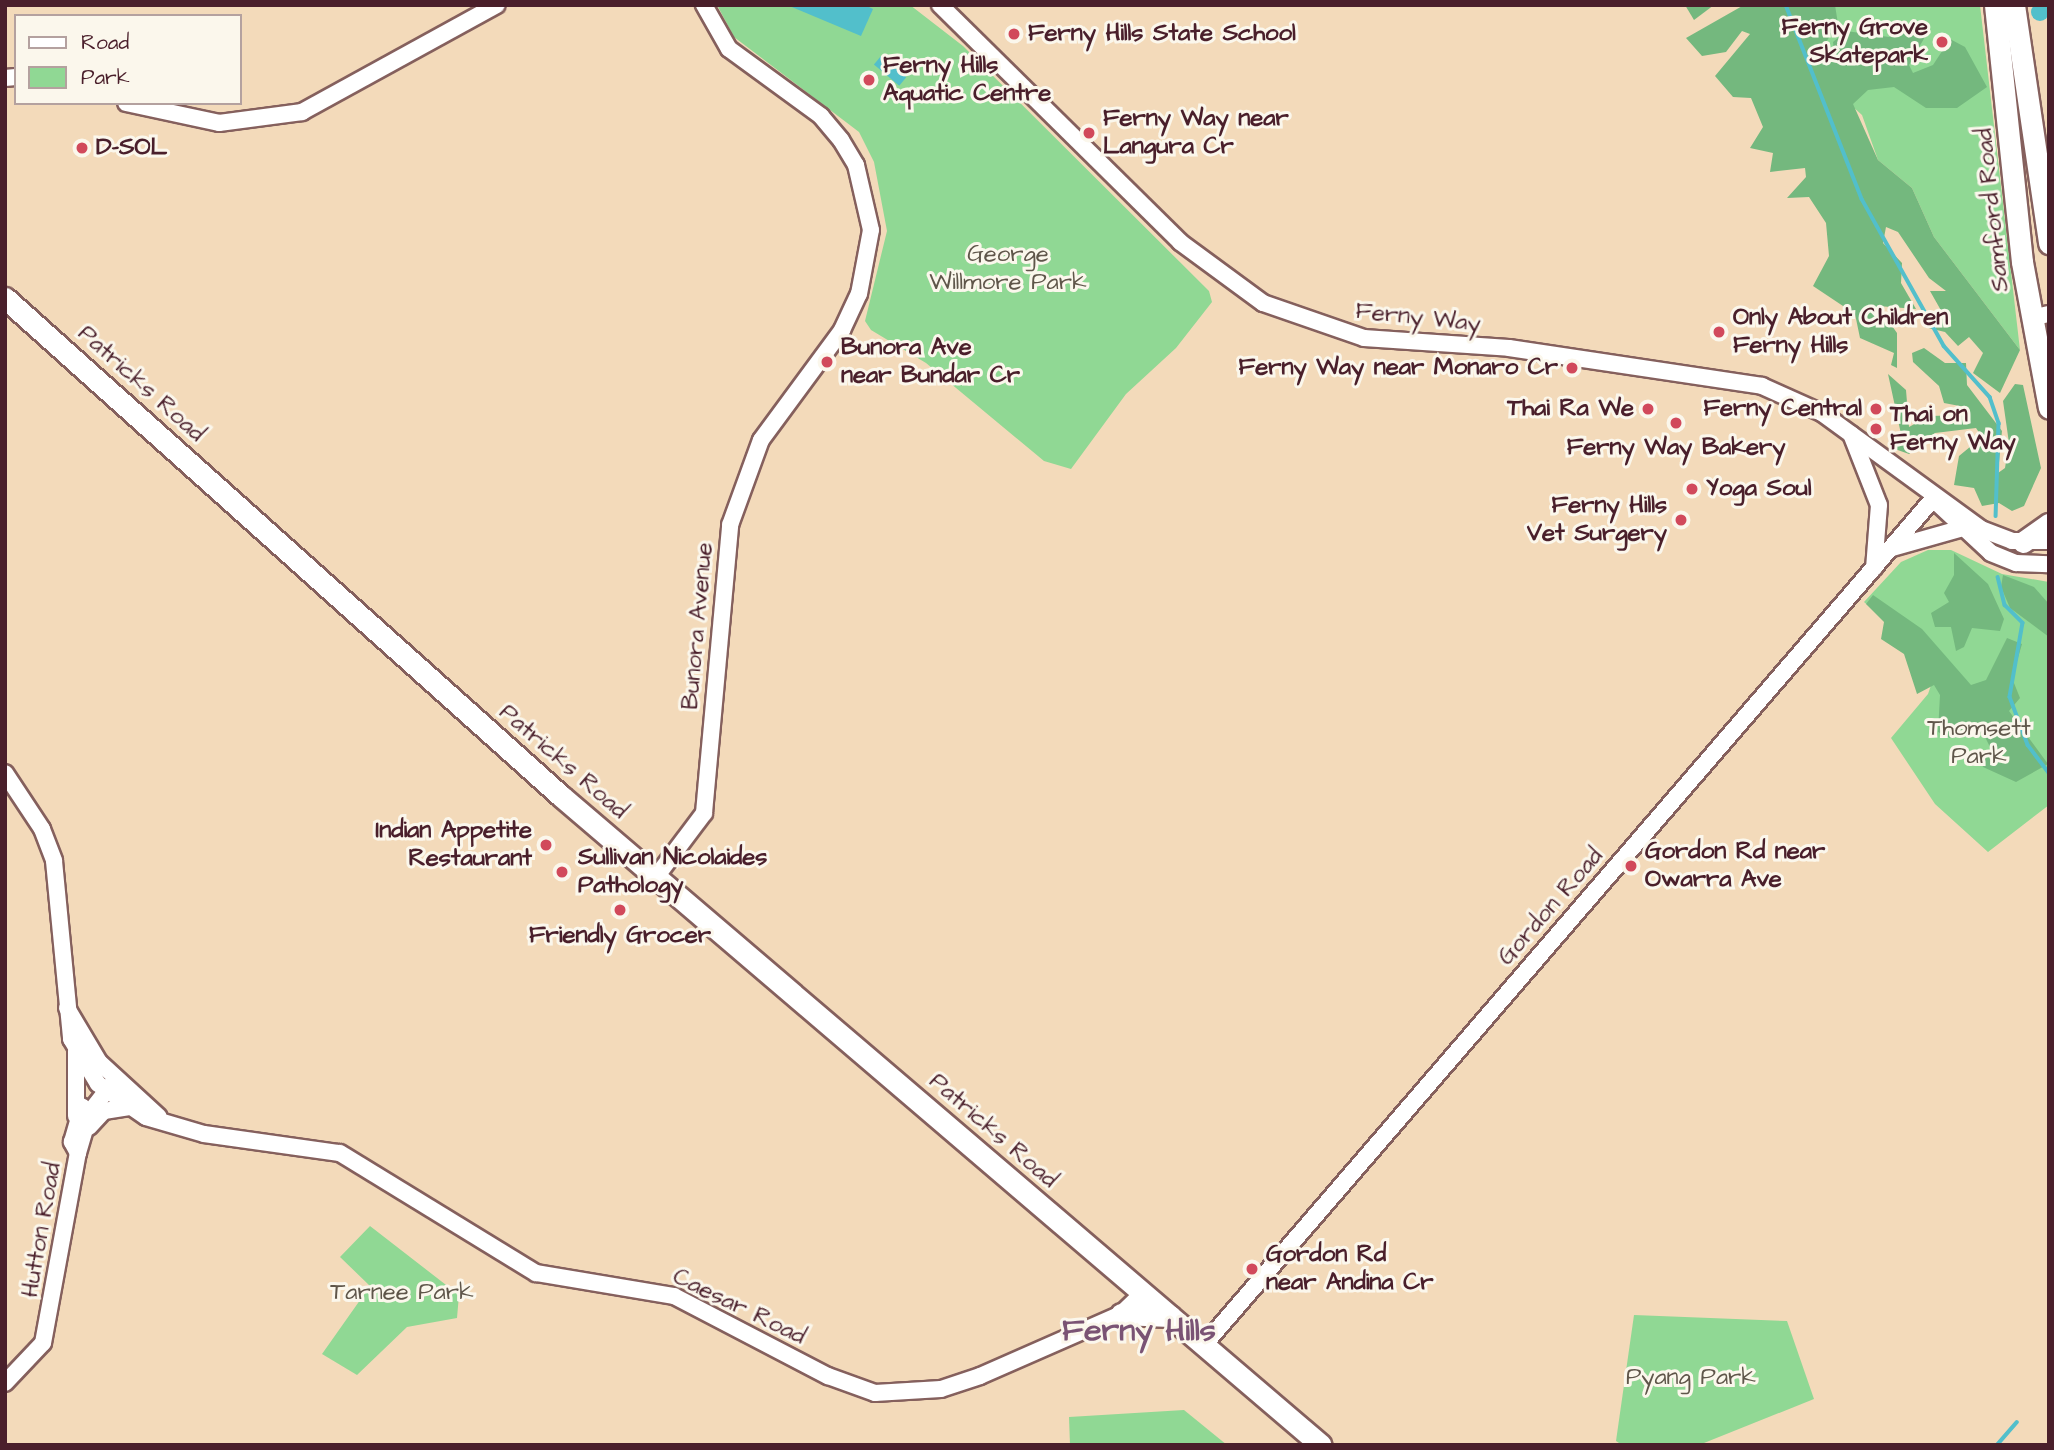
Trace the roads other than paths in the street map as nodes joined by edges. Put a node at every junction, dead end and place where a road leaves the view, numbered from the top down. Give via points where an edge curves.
1 (497, 5) edge
2 (704, 5) edge
3 (940, 5) edge
4 (1996, 5) edge
5 (2014, 5) edge
6 (135, 105) edge
7 (2049, 243) edge
8 (5, 298) edge
9 (2040, 321) edge
10 (2049, 408) edge
11 (1851, 434) junction
12 (1933, 499) junction
13 (2049, 524) edge
14 (1959, 529) junction
15 (2049, 541) edge
16 (2024, 542) junction
17 (1892, 548) junction
18 (2049, 564) edge
19 (1874, 568) junction
20 (5, 773) edge
21 (656, 877) junction
22 (67, 1008) junction
23 (76, 1051) junction
24 (107, 1082) junction
25 (128, 1108) junction
26 (161, 1119) junction
27 (81, 1125) junction
28 (1139, 1290) junction
29 (1114, 1316) junction
30 (1170, 1316) junction
31 (1204, 1345) junction
32 (5, 1383) edge
33 (1321, 1445) edge

1 - 6 street via 302,112 219,123
2 - 21 street, Bunora Avenue via 723,44 821,116 841,140 856,165 871,230 859,293 842,330 761,440 730,525 704,813
3 - 11 street, Ferny Way via 1180,242 1263,303 1364,338 1509,348 1762,386 1809,405
4 - 9 main road, Samford Road
5 - 7 main road, Samford Road
8 - 21 main road, Patricks Road
9 - 10 main road, Samford Road
11 - 12 street, Ferny Way
11 - 19 street via 1879,505
12 - 14 street, Ferny Way
12 - 16 street, Ferny Way via 1991,534
12 - 17 street, Gordon Road
13 - 16 main road
14 - 17 street
14 - 18 street, Ferny Way via 2003,559
15 - 16 street, Ferny Way
17 - 19 street, Gordon Road
19 - 31 street, Gordon Road
20 - 22 street via 42,829 54,861
21 - 28 main road, Patricks Road
22 - 23 street
22 - 24 street
23 - 24 street
23 - 27 street
24 - 25 street, Caesar Road
24 - 26 street, Caesar Road
24 - 27 street, Hutton Road
25 - 26 street, Caesar Road
25 - 27 street via 104,1111
26 - 29 street, Caesar Road via 204,1134 340,1153 526,1269 570,1283 674,1296 828,1376 875,1394 941,1389 1025,1360
27 - 32 street, Hutton Road via 43,1343
28 - 29 street, Caesar Road
28 - 30 main road, Patricks Road
29 - 30 main road
30 - 31 main road, Patricks Road
31 - 33 main road, Patricks Road

